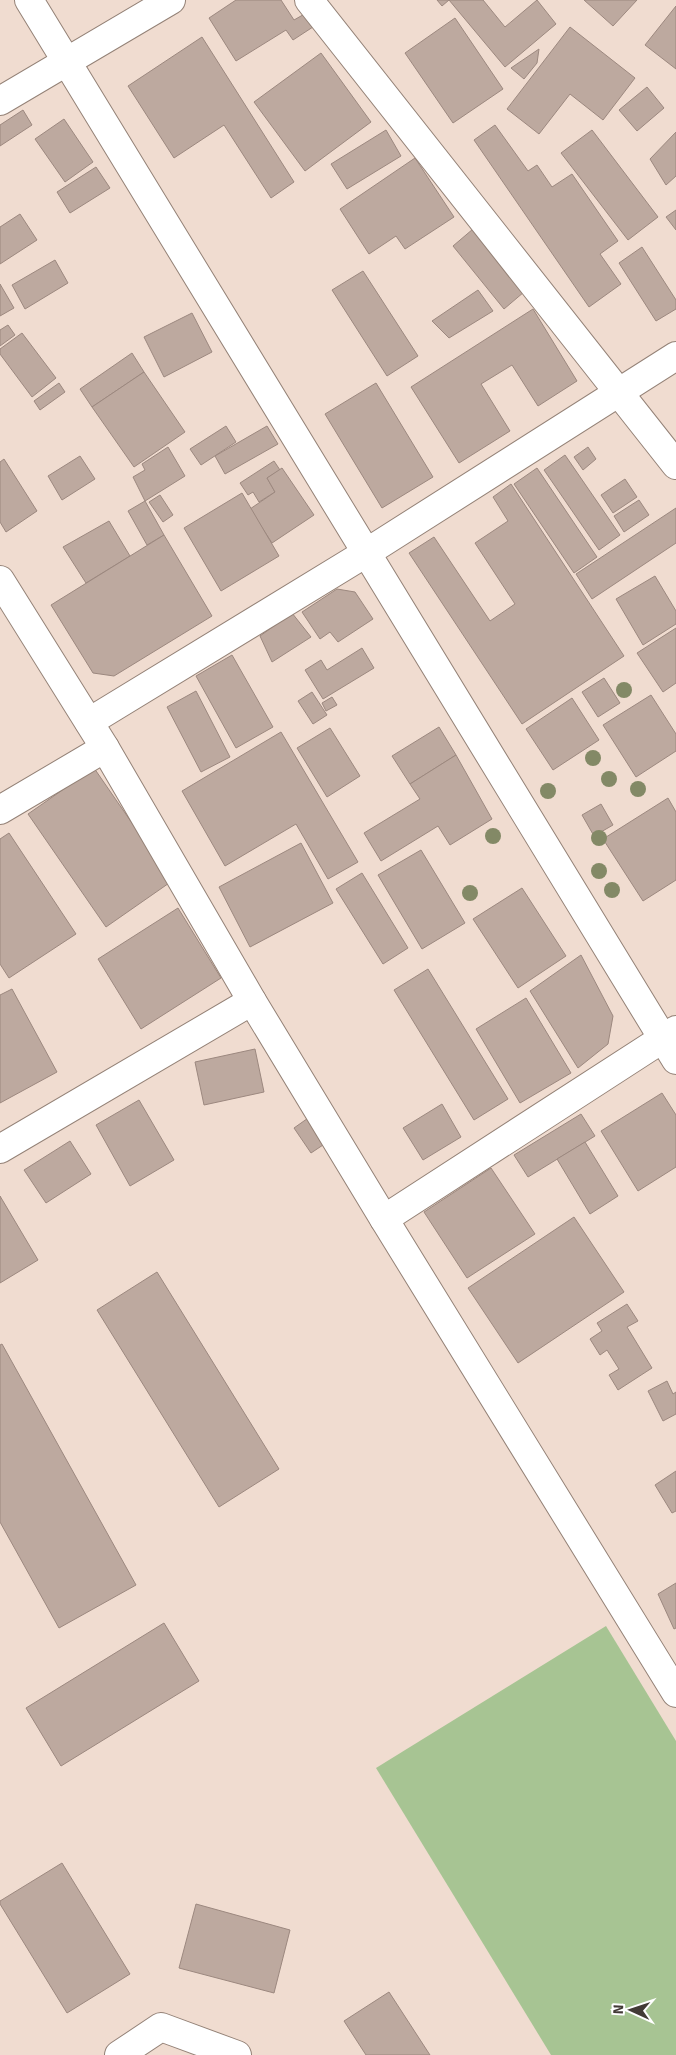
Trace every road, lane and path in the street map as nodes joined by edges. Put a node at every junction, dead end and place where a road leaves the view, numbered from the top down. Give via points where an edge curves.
1 (29, 0) edge
2 (171, 0) edge
3 (310, 0) edge
4 (67, 60) junction
5 (0, 100) edge
6 (676, 356) edge
7 (618, 394) junction
8 (676, 465) edge
9 (366, 552) junction
10 (0, 580) edge
11 (89, 722) junction
12 (105, 748) junction
13 (0, 810) edge
14 (252, 1001) junction
15 (672, 1043) edge
16 (0, 1149) edge
17 (384, 1219) junction
18 (676, 1692) edge
19 (119, 2055) edge
20 (237, 2055) edge

1 - 4 street
2 - 4 street
3 - 7 street
4 - 5 street
4 - 9 street
6 - 7 street
7 - 8 street
7 - 9 street
9 - 11 street
9 - 15 street
10 - 11 street
11 - 12 street
12 - 13 street
12 - 14 street
14 - 16 street
14 - 17 street
15 - 17 street
17 - 18 street
19 - 20 street via 162,2027

